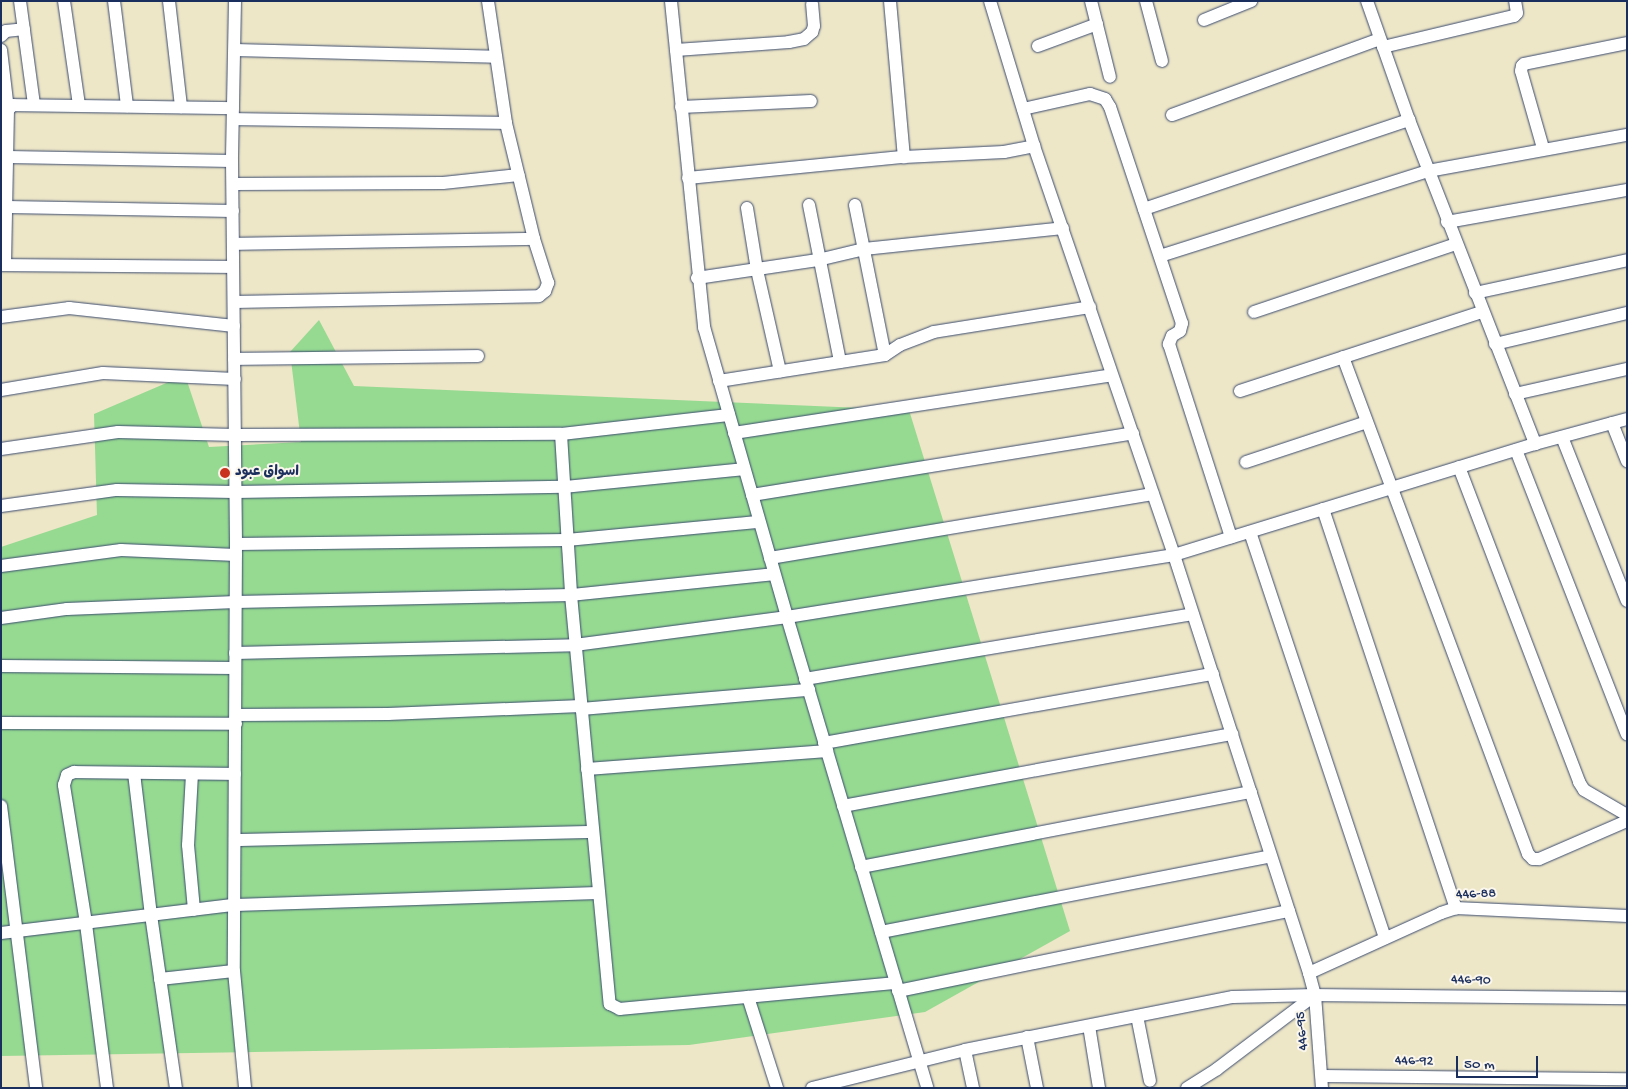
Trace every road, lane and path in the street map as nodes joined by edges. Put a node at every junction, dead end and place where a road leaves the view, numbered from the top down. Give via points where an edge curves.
1 (20, 1) edge
2 (64, 1) edge
3 (114, 1) edge
4 (169, 1) edge
5 (235, 1) edge
6 (488, 1) edge
7 (671, 1) edge
8 (890, 1) edge
9 (990, 1) edge
10 (1091, 1) edge
11 (1146, 1) edge
12 (1252, 1) edge
13 (1367, 1) edge
14 (1515, 1) edge
15 (812, 4) dead end
16 (1204, 20) dead end
17 (1097, 24) junction
18 (24, 29) junction
19 (1, 36) edge
20 (1381, 43) junction
21 (1627, 43) edge
22 (1038, 46) dead end
23 (1, 50) edge
24 (235, 50) junction
25 (676, 50) junction
26 (495, 57) junction
27 (1162, 61) dead end
28 (1110, 77) dead end
29 (811, 101) dead end
30 (34, 104) junction
31 (79, 105) junction
32 (128, 106) junction
33 (181, 107) junction
34 (681, 107) junction
35 (1022, 109) junction
36 (8, 110) junction
37 (233, 113) junction
38 (1172, 115) dead end
39 (1409, 120) junction
40 (506, 123) junction
41 (1627, 135) edge
42 (1034, 146) junction
43 (1544, 148) junction
44 (8, 157) junction
45 (904, 157) junction
46 (232, 161) junction
47 (1428, 170) junction
48 (519, 175) junction
49 (688, 178) junction
50 (233, 184) junction
51 (1627, 190) edge
52 (809, 205) dead end
53 (855, 205) dead end
54 (7, 207) junction
55 (747, 208) dead end
56 (1144, 209) junction
57 (233, 211) junction
58 (1447, 222) junction
59 (1063, 228) junction
60 (534, 239) junction
61 (233, 244) junction
62 (1456, 244) junction
63 (864, 249) junction
64 (1160, 256) junction
65 (818, 260) junction
66 (1627, 260) edge
67 (3, 265) edge
68 (234, 268) junction
69 (757, 270) junction
70 (697, 278) junction
71 (1475, 294) junction
72 (234, 302) junction
73 (1090, 307) junction
74 (1254, 312) dead end
75 (1482, 312) junction
76 (1627, 313) edge
77 (1, 317) edge
78 (234, 326) junction
79 (1495, 344) junction
80 (885, 355) junction
81 (478, 356) dead end
82 (1343, 357) junction
83 (234, 358) junction
84 (840, 362) junction
85 (1627, 369) edge
86 (780, 371) junction
87 (1112, 375) junction
88 (234, 378) junction
89 (719, 381) junction
90 (1, 390) edge
91 (1240, 391) dead end
92 (1515, 394) junction
93 (729, 415) junction
94 (1627, 419) edge
95 (1367, 422) junction
96 (1612, 423) junction
97 (734, 433) junction
98 (1132, 433) junction
99 (561, 434) junction
100 (235, 435) junction
101 (1562, 436) junction
102 (1535, 444) junction
103 (1, 449) edge
104 (1516, 450) junction
105 (1627, 461) edge
106 (1246, 462) dead end
107 (1459, 467) junction
108 (744, 469) junction
109 (564, 487) junction
110 (1392, 488) junction
111 (236, 492) junction
112 (1154, 494) junction
113 (752, 495) junction
114 (1, 506) edge
115 (1323, 509) junction
116 (759, 522) junction
117 (1250, 532) junction
118 (1231, 538) junction
119 (567, 540) junction
120 (236, 549) junction
121 (1174, 555) junction
122 (770, 558) junction
123 (1, 566) edge
124 (774, 574) junction
125 (571, 595) junction
126 (1627, 601) edge
127 (236, 602) junction
128 (1193, 614) junction
129 (786, 617) junction
130 (1, 618) edge
131 (575, 645) junction
132 (236, 653) junction
133 (1, 666) edge
134 (235, 668) junction
135 (1212, 674) junction
136 (807, 685) junction
137 (581, 707) junction
138 (236, 720) junction
139 (1, 722) edge
140 (1232, 734) junction
141 (1627, 734) edge
142 (826, 747) junction
143 (587, 769) junction
144 (134, 773) junction
145 (192, 774) junction
146 (235, 774) junction
147 (1251, 792) junction
148 (1, 806) edge
149 (843, 806) junction
150 (1627, 815) edge
151 (1627, 821) edge
152 (593, 832) junction
153 (235, 840) junction
154 (1272, 856) junction
155 (861, 867) junction
156 (599, 893) junction
157 (234, 905) junction
158 (1456, 908) junction
159 (194, 910) junction
160 (1289, 911) junction
161 (151, 915) junction
162 (1627, 916) edge
163 (86, 923) junction
164 (16, 931) junction
165 (880, 932) junction
166 (1, 933) edge
167 (1385, 938) junction
168 (234, 971) junction
169 (1309, 973) junction
170 (160, 978) junction
171 (897, 987) junction
172 (1315, 995) junction
173 (748, 997) junction
174 (1627, 998) edge
175 (1137, 1016) junction
176 (1089, 1026) junction
177 (1027, 1037) junction
178 (965, 1050) junction
179 (919, 1060) junction
180 (1627, 1079) edge
181 (1150, 1081) dead end
182 (1322, 1082) edge
183 (36, 1088) edge
184 (107, 1088) edge
185 (176, 1088) edge
186 (245, 1088) edge
187 (777, 1088) edge
188 (812, 1088) edge
189 (927, 1088) edge
190 (973, 1088) edge
191 (1037, 1088) edge
192 (1099, 1088) edge
193 (1187, 1088) edge

1 - 18 street
2 - 31 street
3 - 32 street
4 - 33 street
5 - 24 street
6 - 26 street
7 - 25 street
8 - 45 street
9 - 35 street, 446-95
10 - 17 street
11 - 27 street
12 - 16 street
13 - 20 street
14 - 20 street via 1517,13 1514,16
15 - 25 street via 814,26 804,39
17 - 22 street
17 - 28 street
18 - 19 street
18 - 30 street
20 - 38 street
20 - 39 street
21 - 43 street via 1522,66
23 - 36 street
24 - 26 street
24 - 37 street
25 - 34 street
26 - 40 street
29 - 34 street
30 - 31 street
30 - 36 street via 18,104
31 - 32 street
32 - 33 street
33 - 37 street
34 - 49 street
35 - 42 street, 446-95
35 - 56 street via 1090,94 1105,99
36 - 44 street
37 - 40 street
37 - 46 street
39 - 47 street
39 - 56 street
40 - 48 street
41 - 43 street
42 - 45 street via 1004,152
42 - 59 street, 446-95
43 - 47 street
44 - 46 street
44 - 54 street
45 - 49 street
46 - 50 street
47 - 58 street
47 - 64 street
48 - 50 street via 443,183
48 - 60 street
49 - 70 street
50 - 57 street
51 - 58 street
52 - 65 street
53 - 63 street
54 - 57 street
54 - 67 street
55 - 69 street
56 - 64 street
57 - 61 street
58 - 62 street
59 - 63 street
59 - 73 street, 446-95
60 - 61 street
60 - 72 street via 548,283 545,292 538,296
61 - 68 street
62 - 71 street
62 - 74 street
63 - 65 street
63 - 80 street
64 - 118 street via 1182,323 1180,331 1172,336 1169,344
65 - 69 street
65 - 84 street
66 - 71 street
67 - 68 street
68 - 72 street
69 - 70 street
69 - 86 street
70 - 89 street via 704,327
71 - 75 street
72 - 78 street
73 - 80 street via 934,332 900,345
73 - 87 street, 446-95
75 - 79 street
75 - 82 street
76 - 79 street
77 - 78 street via 69,308
78 - 83 street
79 - 92 street
80 - 84 street
81 - 83 street
82 - 91 street
82 - 95 street
83 - 88 street
84 - 86 street
85 - 92 street
86 - 89 street
87 - 97 street
87 - 98 street, 446-95
88 - 90 street via 103,373
88 - 100 street
89 - 93 street
92 - 102 street
93 - 97 street
93 - 99 street
94 - 96 street
95 - 106 street
95 - 110 street
96 - 101 street
96 - 105 street
97 - 108 street
98 - 112 street, 446-95
98 - 113 street
99 - 100 street
99 - 109 street
100 - 103 street via 118,432
100 - 111 street
101 - 102 street
101 - 126 street
102 - 104 street
104 - 107 street
104 - 141 street
107 - 110 street
107 - 150 street via 1579,782 1584,790
108 - 109 street
108 - 113 street
109 - 111 street
109 - 119 street
110 - 115 street
110 - 151 street via 1528,854 1532,859 1539,859
111 - 114 street via 117,490
111 - 120 street
112 - 121 street, 446-95
112 - 122 street
113 - 116 street
115 - 117 street
115 - 158 street
116 - 119 street
116 - 122 street
117 - 118 street
117 - 167 street
118 - 121 street
119 - 120 street
119 - 125 street
120 - 123 street via 115,551
120 - 127 street
121 - 128 street, 446-95
121 - 129 street
122 - 124 street
124 - 125 street
124 - 129 street
125 - 127 street
125 - 131 street
127 - 130 street via 67,609
127 - 132 street
128 - 135 street, 446-95
128 - 136 street
129 - 131 street
129 - 136 street
131 - 132 street
131 - 137 street
132 - 134 street
133 - 134 street
134 - 138 street
135 - 140 street, 446-95
135 - 142 street
136 - 137 street
136 - 142 street
137 - 138 street
137 - 143 street
138 - 139 street
138 - 146 street
140 - 147 street, 446-95
140 - 149 street
142 - 143 street
142 - 149 street
143 - 152 street
144 - 145 street
144 - 161 street
144 - 163 street via 74,772 67,775 64,785
145 - 146 street
145 - 159 street via 188,845
146 - 153 street
147 - 154 street, 446-95
147 - 155 street
148 - 164 street
149 - 155 street
152 - 153 street
152 - 156 street
153 - 157 street
154 - 160 street, 446-95
154 - 165 street
155 - 165 street
156 - 157 street
156 - 173 street via 608,997 614,1008
157 - 159 street
157 - 168 street
158 - 162 street, 446-88
158 - 167 street, 446-88
159 - 161 street
160 - 169 street, 446-95
160 - 171 street
161 - 163 street
161 - 170 street
163 - 164 street
163 - 184 street
164 - 166 street
164 - 183 street
165 - 171 street
167 - 169 street, 446-88
168 - 170 street
168 - 186 street
169 - 172 street, 446-95
170 - 185 street
171 - 173 street
171 - 179 street
172 - 174 street, 446-90
172 - 175 street, 446-90 via 1233,997
172 - 182 street, 446-95
172 - 193 street
173 - 187 street
175 - 176 street, 446-90
175 - 181 street
176 - 177 street, 446-90
176 - 192 street
177 - 178 street, 446-90
177 - 191 street
178 - 179 street, 446-90
178 - 190 street
179 - 188 street, 446-90
179 - 189 street
180 - 182 street, 446-92

